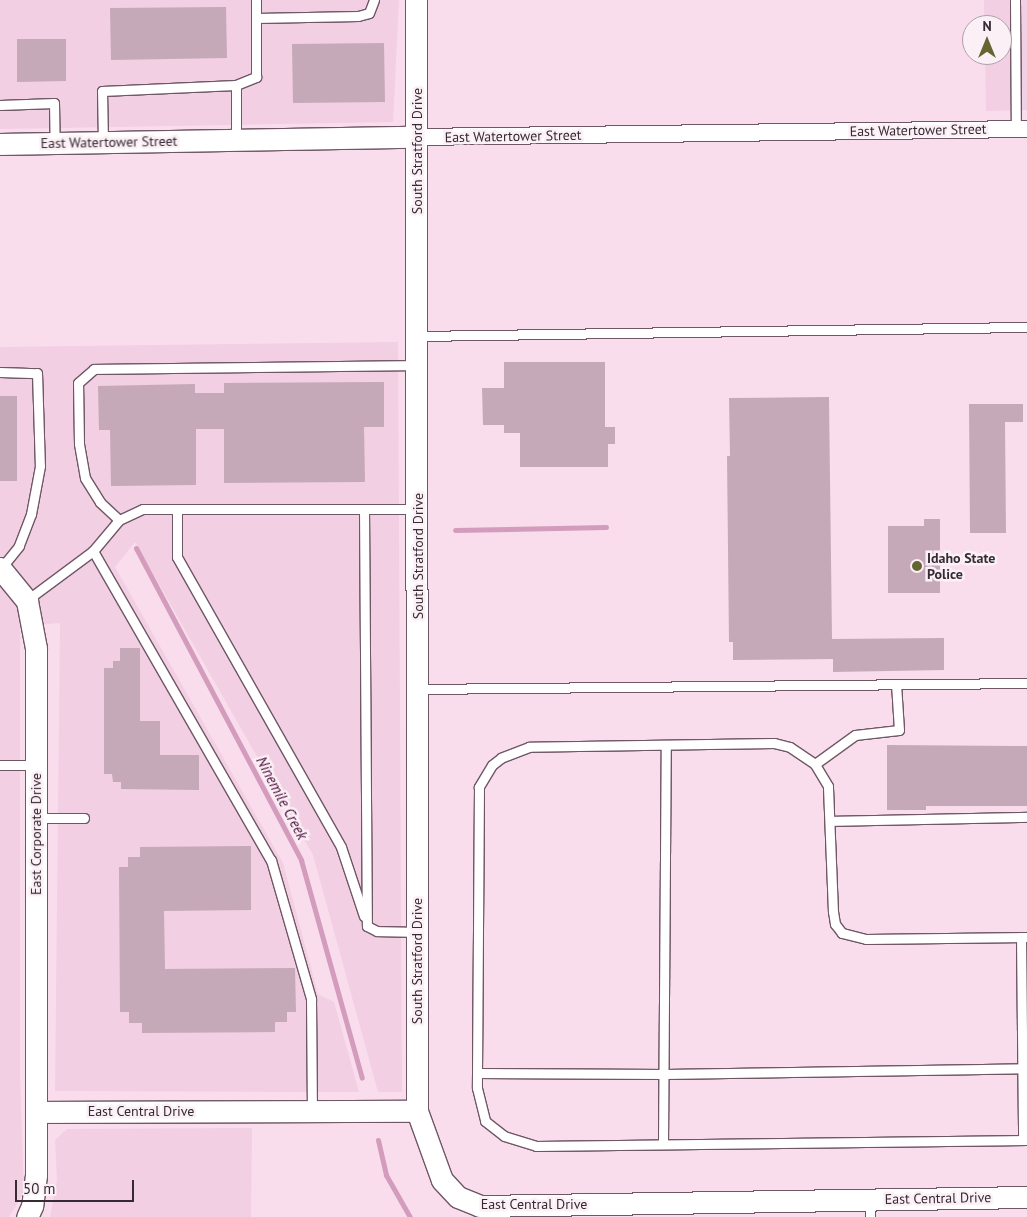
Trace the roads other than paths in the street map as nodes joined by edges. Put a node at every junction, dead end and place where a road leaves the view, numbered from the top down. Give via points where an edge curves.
1 (256, 0) edge
2 (374, 0) edge
3 (416, 0) edge
4 (1015, 0) edge
5 (256, 18) junction
6 (236, 85) junction
7 (0, 105) edge
8 (1021, 129) edge
9 (416, 137) junction
10 (236, 140) junction
11 (103, 142) junction
12 (55, 143) junction
13 (0, 144) edge
14 (1027, 327) edge
15 (417, 336) junction
16 (417, 365) junction
17 (0, 372) edge
18 (177, 509) junction
19 (364, 509) junction
20 (418, 510) junction
21 (119, 520) junction
22 (93, 551) junction
23 (0, 568) edge
24 (27, 600) junction
25 (1027, 683) edge
26 (896, 684) junction
27 (417, 690) junction
28 (666, 745) junction
29 (815, 764) junction
30 (0, 765) edge
31 (36, 765) junction
32 (1027, 817) edge
33 (36, 818) junction
34 (84, 818) dead end
35 (830, 821) junction
36 (368, 926) junction
37 (418, 932) junction
38 (1024, 937) edge
39 (1025, 1068) edge
40 (477, 1074) junction
41 (665, 1074) junction
42 (312, 1110) junction
43 (417, 1111) junction
44 (37, 1112) junction
45 (1025, 1140) edge
46 (663, 1144) junction
47 (1027, 1197) edge
48 (870, 1208) edge
49 (27, 1217) edge

1 - 5 lane
2 - 5 lane via 369,13 358,16
3 - 9 street, South Stratford Drive
4 - 8 lane
5 - 6 lane via 256,76
6 - 10 lane
6 - 11 lane via 102,91
7 - 12 lane via 54,103
8 - 9 street, East Watertower Street
9 - 10 street, East Watertower Street
9 - 15 street, South Stratford Drive
10 - 11 street, East Watertower Street
11 - 12 street, East Watertower Street
12 - 13 street, East Watertower Street
14 - 15 lane
15 - 16 street, South Stratford Drive
16 - 20 street, South Stratford Drive
16 - 21 lane via 94,369 78,383 79,444 85,478 100,502
17 - 23 lane via 37,373 40,466 31,514 22,538
18 - 19 lane
18 - 21 lane via 143,509
18 - 36 lane via 177,557 341,847
19 - 20 lane
19 - 36 lane
20 - 27 street, South Stratford Drive
21 - 22 lane
22 - 24 lane
22 - 42 lane via 271,860 311,999
23 - 24 street, East Corporate Drive
24 - 31 street, East Corporate Drive via 36,648
25 - 26 lane
26 - 27 lane
26 - 29 lane via 899,730 855,735
27 - 37 street, South Stratford Drive
28 - 29 lane via 774,744 790,747
28 - 40 lane via 529,747 501,758 485,775 477,798
28 - 41 lane
29 - 35 lane via 828,786
30 - 31 lane
31 - 33 street, East Corporate Drive
32 - 35 lane
33 - 34 lane
33 - 44 street, East Corporate Drive
35 - 38 lane via 833,912 835,924 842,934 866,939
36 - 37 lane via 377,931
37 - 43 street, South Stratford Drive
38 - 39 lane
39 - 41 lane
39 - 45 lane
40 - 41 lane
40 - 46 lane via 485,1121 518,1142 536,1146
41 - 46 lane
42 - 43 street, East Central Drive
42 - 44 street, East Central Drive
43 - 48 street, East Central Drive via 442,1180 458,1197 480,1206
44 - 49 street, East Corporate Drive via 36,1175 32,1206
45 - 46 lane
47 - 48 street, East Central Drive

